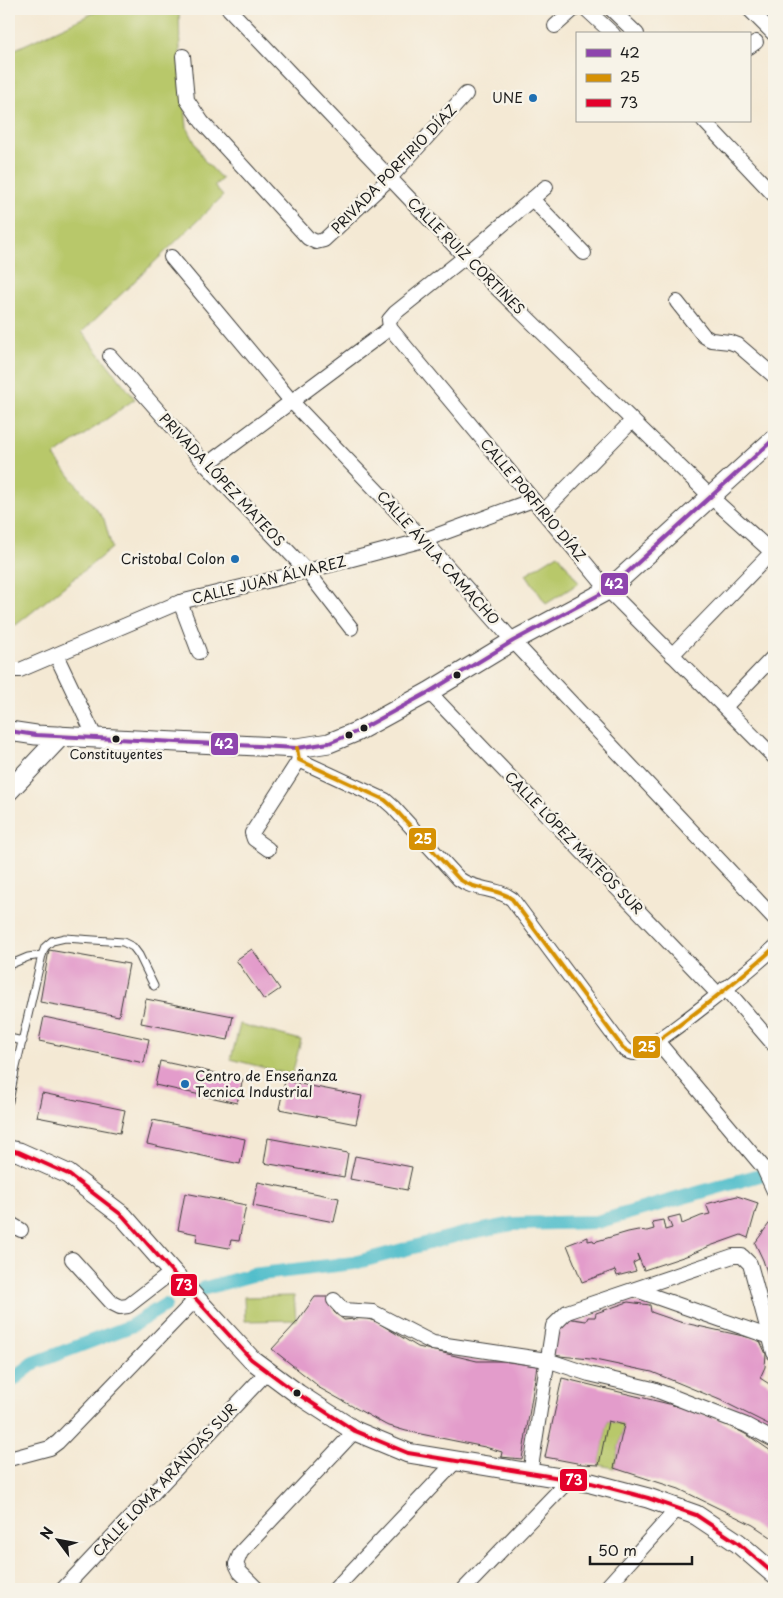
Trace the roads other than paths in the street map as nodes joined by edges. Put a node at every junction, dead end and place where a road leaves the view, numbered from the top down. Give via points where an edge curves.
1 (228, 9) edge
2 (574, 9) edge
3 (586, 9) edge
4 (611, 9) edge
5 (748, 9) edge
6 (555, 26) dead end
7 (611, 32) edge
8 (635, 32) edge
9 (774, 34) edge
10 (183, 56) dead end
11 (466, 94) dead end
12 (705, 122) edge
13 (390, 178) junction
14 (546, 187) dead end
15 (774, 195) edge
16 (532, 199) junction
17 (584, 253) dead end
18 (171, 257) dead end
19 (465, 257) junction
20 (677, 302) dead end
21 (390, 324) junction
22 (110, 356) dead end
23 (774, 376) edge
24 (292, 402) junction
25 (632, 421) junction
26 (774, 439) edge
27 (206, 466) junction
28 (711, 497) junction
29 (533, 500) junction
30 (543, 512) junction
31 (424, 540) junction
32 (773, 553) edge
33 (307, 571) junction
34 (608, 590) junction
35 (180, 602) junction
36 (351, 628) dead end
37 (513, 641) junction
38 (199, 652) dead end
39 (56, 655) junction
40 (672, 655) junction
41 (774, 656) edge
42 (9, 670) edge
43 (429, 692) junction
44 (725, 707) junction
45 (10, 733) edge
46 (61, 736) junction
47 (95, 737) junction
48 (298, 754) junction
49 (774, 757) edge
50 (9, 791) edge
51 (268, 849) dead end
52 (774, 918) edge
53 (772, 953) edge
54 (42, 955) junction
55 (9, 965) edge
56 (154, 986) dead end
57 (722, 991) junction
58 (9, 1038) edge
59 (23, 1041) junction
60 (657, 1041) junction
61 (774, 1045) edge
62 (11, 1075) edge
63 (9, 1101) edge
64 (9, 1150) edge
65 (774, 1191) edge
66 (72, 1259) dead end
67 (172, 1272) junction
68 (636, 1290) junction
69 (196, 1299) junction
70 (334, 1300) dead end
71 (770, 1337) junction
72 (774, 1353) edge
73 (547, 1360) junction
74 (268, 1371) junction
75 (354, 1431) junction
76 (774, 1440) edge
77 (9, 1459) edge
78 (456, 1461) junction
79 (530, 1474) junction
80 (569, 1480) junction
81 (678, 1508) junction
82 (774, 1574) edge
83 (63, 1589) edge
84 (258, 1589) edge
85 (335, 1589) edge
86 (464, 1589) edge
87 (605, 1589) edge

1 - 13 street, CALLE RUIZ CORTINES
2 - 6 street
3 - 7 street
4 - 8 street
5 - 9 street
10 - 13 street, PRIVADA PORFIRIO DÍAZ via 187,100 202,122 308,238 316,242 324,240
11 - 13 street, PRIVADA PORFIRIO DÍAZ
12 - 15 street
13 - 19 street, CALLE RUIZ CORTINES
14 - 16 street
16 - 17 street
16 - 19 street
18 - 24 street, CALLE ÁVILA CAMACHO
19 - 21 street via 395,313
19 - 25 street, CALLE RUIZ CORTINES
20 - 23 street via 704,336 738,345
21 - 24 street
21 - 29 street, CALLE PORFIRIO DÍAZ
22 - 27 street, PRIVADA LÓPEZ MATEOS
24 - 27 street
24 - 31 street, CALLE ÁVILA CAMACHO
25 - 28 street, CALLE RUIZ CORTINES
25 - 30 street
26 - 28 street
27 - 33 street, PRIVADA LÓPEZ MATEOS
28 - 32 street, CALLE RUIZ CORTINES
28 - 34 street
29 - 30 street, CALLE PORFIRIO DÍAZ
29 - 31 street, CALLE JUAN ÁLVAREZ
30 - 34 street, CALLE PORFIRIO DÍAZ
31 - 33 street, CALLE JUAN ÁLVAREZ
31 - 37 street, CALLE ÁVILA CAMACHO
32 - 40 street
33 - 35 street, CALLE JUAN ÁLVAREZ
33 - 36 street, PRIVADA LÓPEZ MATEOS
34 - 37 street
34 - 40 street, CALLE PORFIRIO DÍAZ
35 - 38 street
35 - 39 street, CALLE JUAN ÁLVAREZ
37 - 43 street
37 - 52 street, CALLE ÁVILA CAMACHO
39 - 42 street, CALLE JUAN ÁLVAREZ via 20,670
39 - 47 street
40 - 44 street, CALLE PORFIRIO DÍAZ
41 - 44 street
43 - 48 street via 356,732
43 - 57 street, CALLE LÓPEZ MATEOS SUR
44 - 49 street, CALLE PORFIRIO DÍAZ
45 - 46 street
46 - 47 street
46 - 50 street
47 - 48 street
48 - 51 street via 252,833 254,839
48 - 60 street via 385,800 459,878 475,888 505,894 512,899 628,1052 634,1053
53 - 57 street
54 - 55 lane
54 - 56 lane via 52,941 65,938 123,942 139,955
54 - 59 lane
57 - 60 street
57 - 61 street, CALLE LÓPEZ MATEOS SUR
58 - 59 lane
59 - 62 lane
60 - 65 street via 763,1167
62 - 63 lane
64 - 67 street via 68,1174 123,1216
66 - 67 street via 120,1307 128,1306
67 - 69 street
68 - 71 street
68 - 71 street via 733,1256 742,1256 750,1264
68 - 73 street via 567,1312 553,1326
69 - 74 street via 251,1358
69 - 77 street via 58,1442 50,1448
70 - 73 street via 343,1310 373,1312 433,1344
71 - 72 street
73 - 76 street via 589,1374 654,1389 746,1425
73 - 79 street
74 - 75 street
74 - 83 street, CALLE LOMA ARANDAS SUR
75 - 78 street via 408,1453
75 - 84 street via 241,1552 236,1564
78 - 79 street
78 - 85 street
79 - 80 street
80 - 81 street
80 - 86 street
81 - 82 street via 696,1515 738,1542
81 - 87 street

